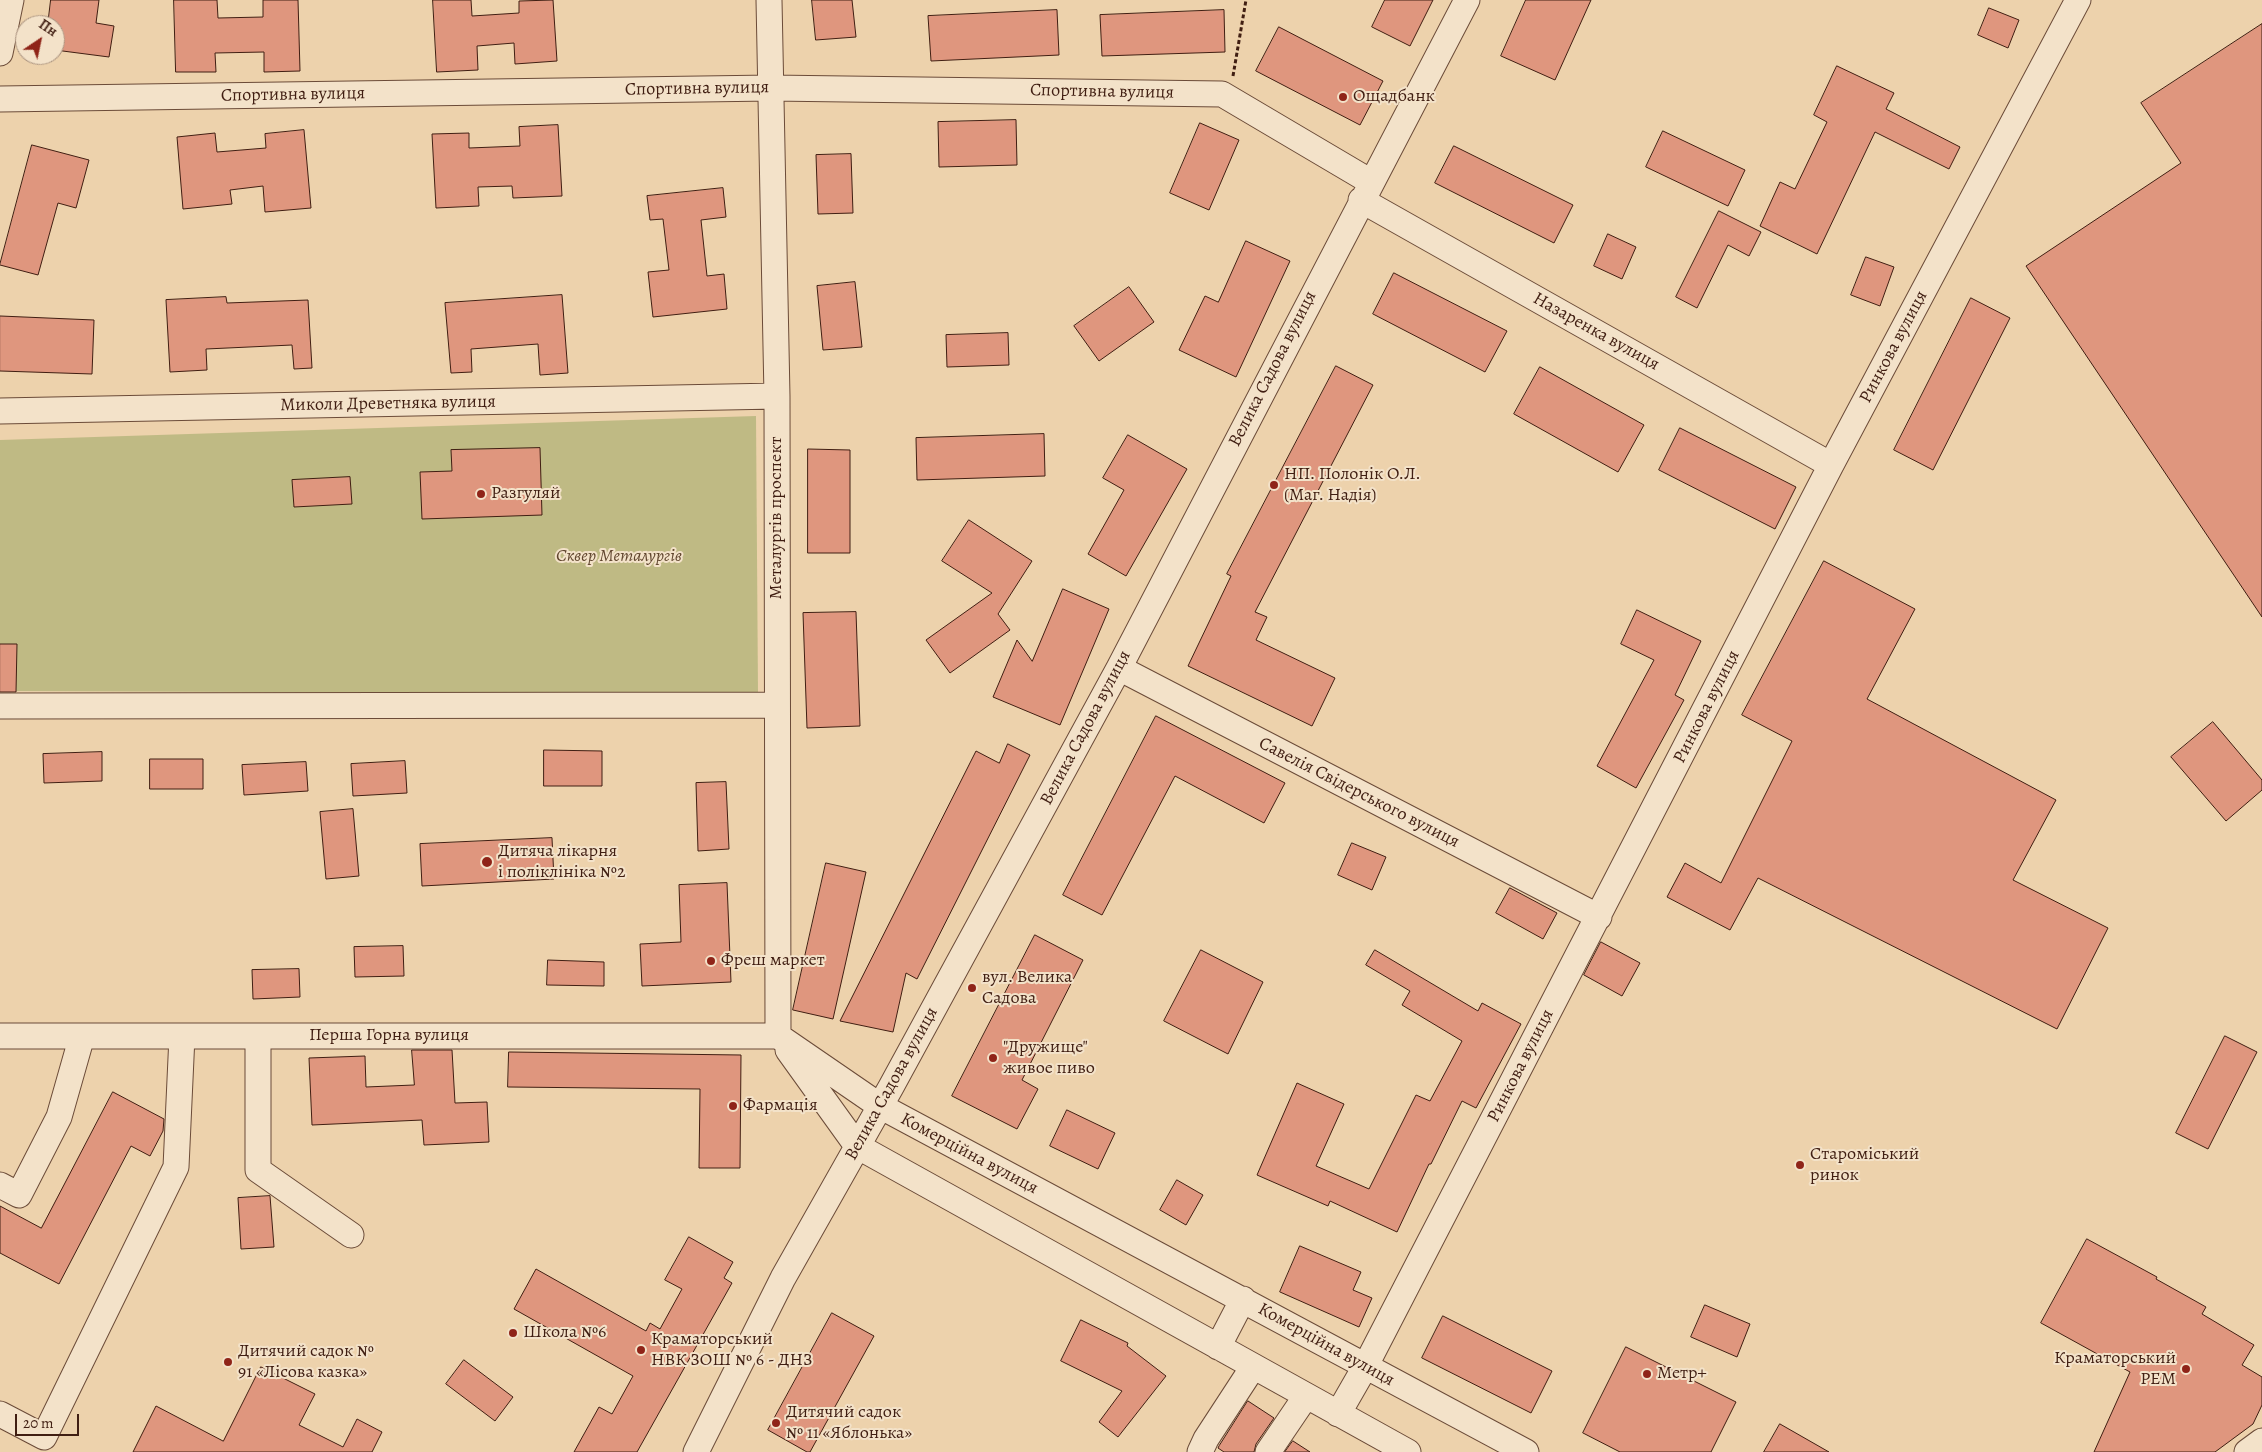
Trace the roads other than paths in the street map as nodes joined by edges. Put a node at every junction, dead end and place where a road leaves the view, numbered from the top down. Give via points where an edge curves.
1 (11, 0) edge
2 (769, 0) edge
3 (1467, 0) edge
4 (2076, 1) edge
5 (0, 54) edge
6 (771, 88) junction
7 (0, 99) edge
8 (1366, 191) junction
9 (777, 396) junction
10 (0, 411) edge
11 (1831, 465) junction
12 (1118, 668) junction
13 (777, 705) junction
14 (0, 706) edge
15 (1599, 917) junction
16 (0, 1036) edge
17 (82, 1036) junction
18 (182, 1036) junction
19 (258, 1036) junction
20 (778, 1036) junction
21 (880, 1106) junction
22 (857, 1146) junction
23 (0, 1185) edge
24 (351, 1235) dead end
25 (1243, 1299) junction
26 (1218, 1346) junction
27 (1253, 1367) junction
28 (1365, 1367) junction
29 (1306, 1396) junction
30 (0, 1414) edge
31 (1338, 1414) junction
32 (2262, 1441) edge
33 (696, 1452) edge
34 (1200, 1452) edge
35 (1268, 1452) edge
36 (1408, 1452) edge
37 (1526, 1452) edge
38 (2248, 1452) edge

1 - 5 street
2 - 6 street, Металургів проспект
3 - 8 street, Велика Садова вулиця
4 - 11 street, Ринкова вулиця
6 - 7 street, Спортивна вулиця
6 - 8 street, Спортивна вулиця via 1222,94
6 - 9 street, Металургів проспект
8 - 11 street, Назаренка вулиця
8 - 12 street, Велика Садова вулиця
9 - 10 street, Миколи Древетняка вулиця
9 - 13 street, Металургів проспект
11 - 15 street, Ринкова вулиця
12 - 15 street, Савелія Свідерського вулиця
12 - 21 street, Велика Садова вулиця
13 - 14 street
13 - 20 street, Металургів проспект
15 - 28 street, Ринкова вулиця
16 - 17 street, Перша Горна вулиця
17 - 18 street, Перша Горна вулиця
17 - 23 street via 59,1117 19,1195
18 - 19 street, Перша Горна вулиця
18 - 30 street via 176,1167 44,1437
19 - 20 street, Перша Горна вулиця
19 - 24 street via 258,1170
20 - 21 street, Комерційна вулиця
20 - 22 street
21 - 22 street, Велика Садова вулиця
21 - 25 street, Комерційна вулиця
22 - 26 street
22 - 33 street, Велика Садова вулиця via 783,1278
25 - 26 street
25 - 28 street, Комерційна вулиця
26 - 27 street
27 - 29 street
27 - 34 street
28 - 31 street, Ринкова вулиця
28 - 37 street, Комерційна вулиця
29 - 31 street
29 - 35 street
31 - 36 street
32 - 38 street

